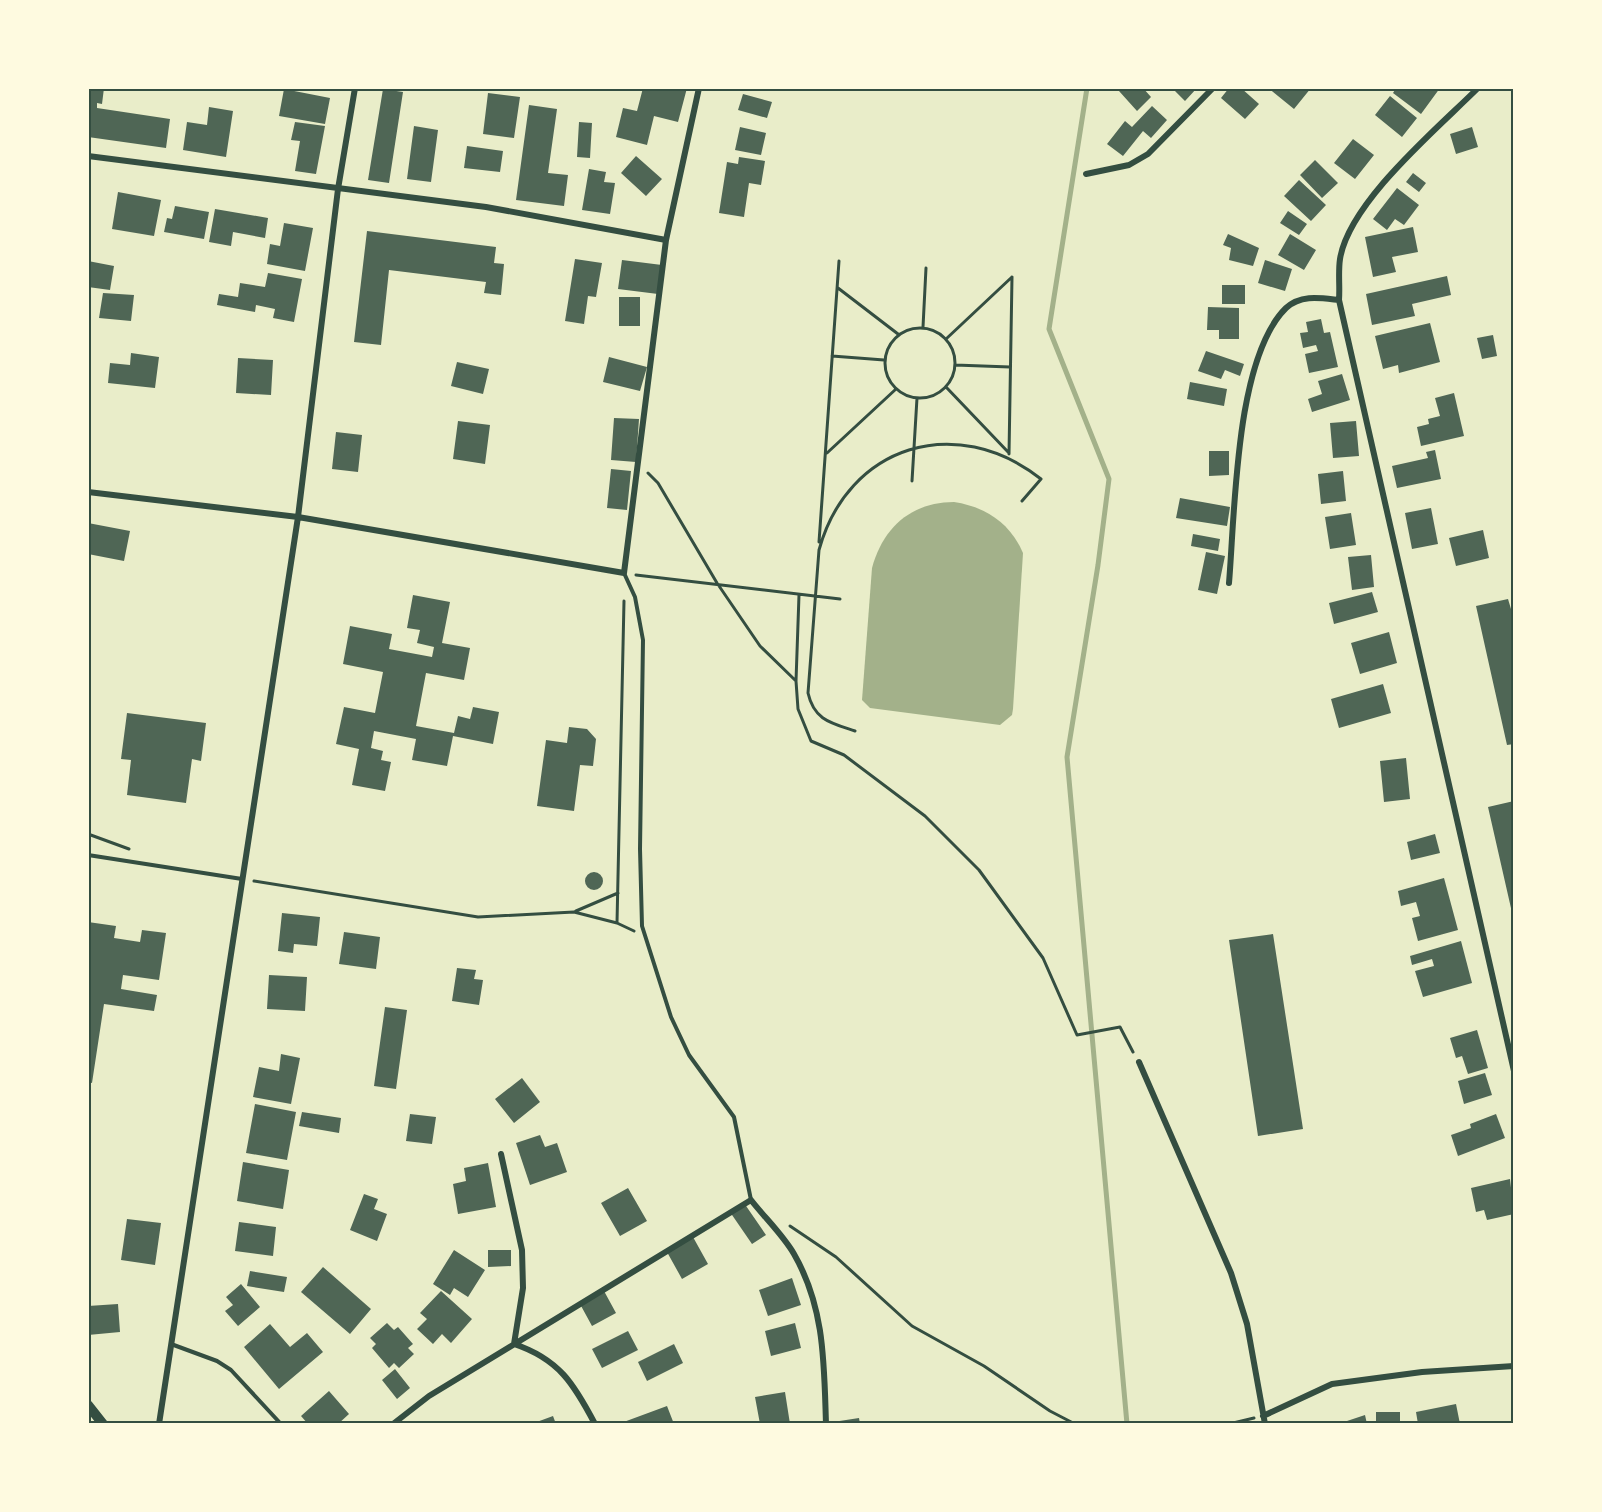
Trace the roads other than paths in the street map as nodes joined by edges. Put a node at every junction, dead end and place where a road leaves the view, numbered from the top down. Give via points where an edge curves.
1 (355, 88) edge
2 (699, 88) edge
3 (1213, 88) edge
4 (1478, 88) edge
5 (88, 156) edge
6 (1086, 174) dead end
7 (338, 189) junction
8 (666, 240) junction
9 (1339, 300) junction
10 (88, 492) edge
11 (298, 517) junction
12 (624, 573) junction
13 (1229, 583) dead end
14 (88, 855) edge
15 (243, 880) junction
16 (1139, 1062) road end
17 (1514, 1071) edge
18 (501, 1154) dead end
19 (752, 1200) junction
20 (171, 1344) junction
21 (514, 1344) junction
22 (1514, 1366) edge
23 (88, 1405) edge
24 (1264, 1420) edge
25 (104, 1424) edge
26 (159, 1424) edge
27 (281, 1424) edge
28 (393, 1424) edge
29 (595, 1424) edge
30 (826, 1424) edge

1 - 7 street
2 - 8 street
3 - 6 street via 1149,154 1129,165
4 - 9 street via 1394,172 1365,207 1340,258
5 - 7 street
7 - 8 street via 486,207
7 - 11 street
8 - 12 street
9 - 13 street via 1309,297 1287,307 1263,346 1244,416
9 - 17 street
10 - 11 street
11 - 12 street
11 - 15 street
12 - 19 lane via 635,597 643,640 642,926 671,1017 689,1055 734,1117
14 - 15 lane
15 - 20 street
16 - 24 street via 1231,1273 1246,1324
18 - 21 street via 522,1250 523,1288
19 - 21 street
19 - 30 street via 794,1254 814,1303 824,1346
20 - 26 street
20 - 27 lane via 231,1370
21 - 28 street via 429,1396
21 - 29 street via 540,1352 561,1371
22 - 24 street via 1422,1372 1332,1384
23 - 25 main road

